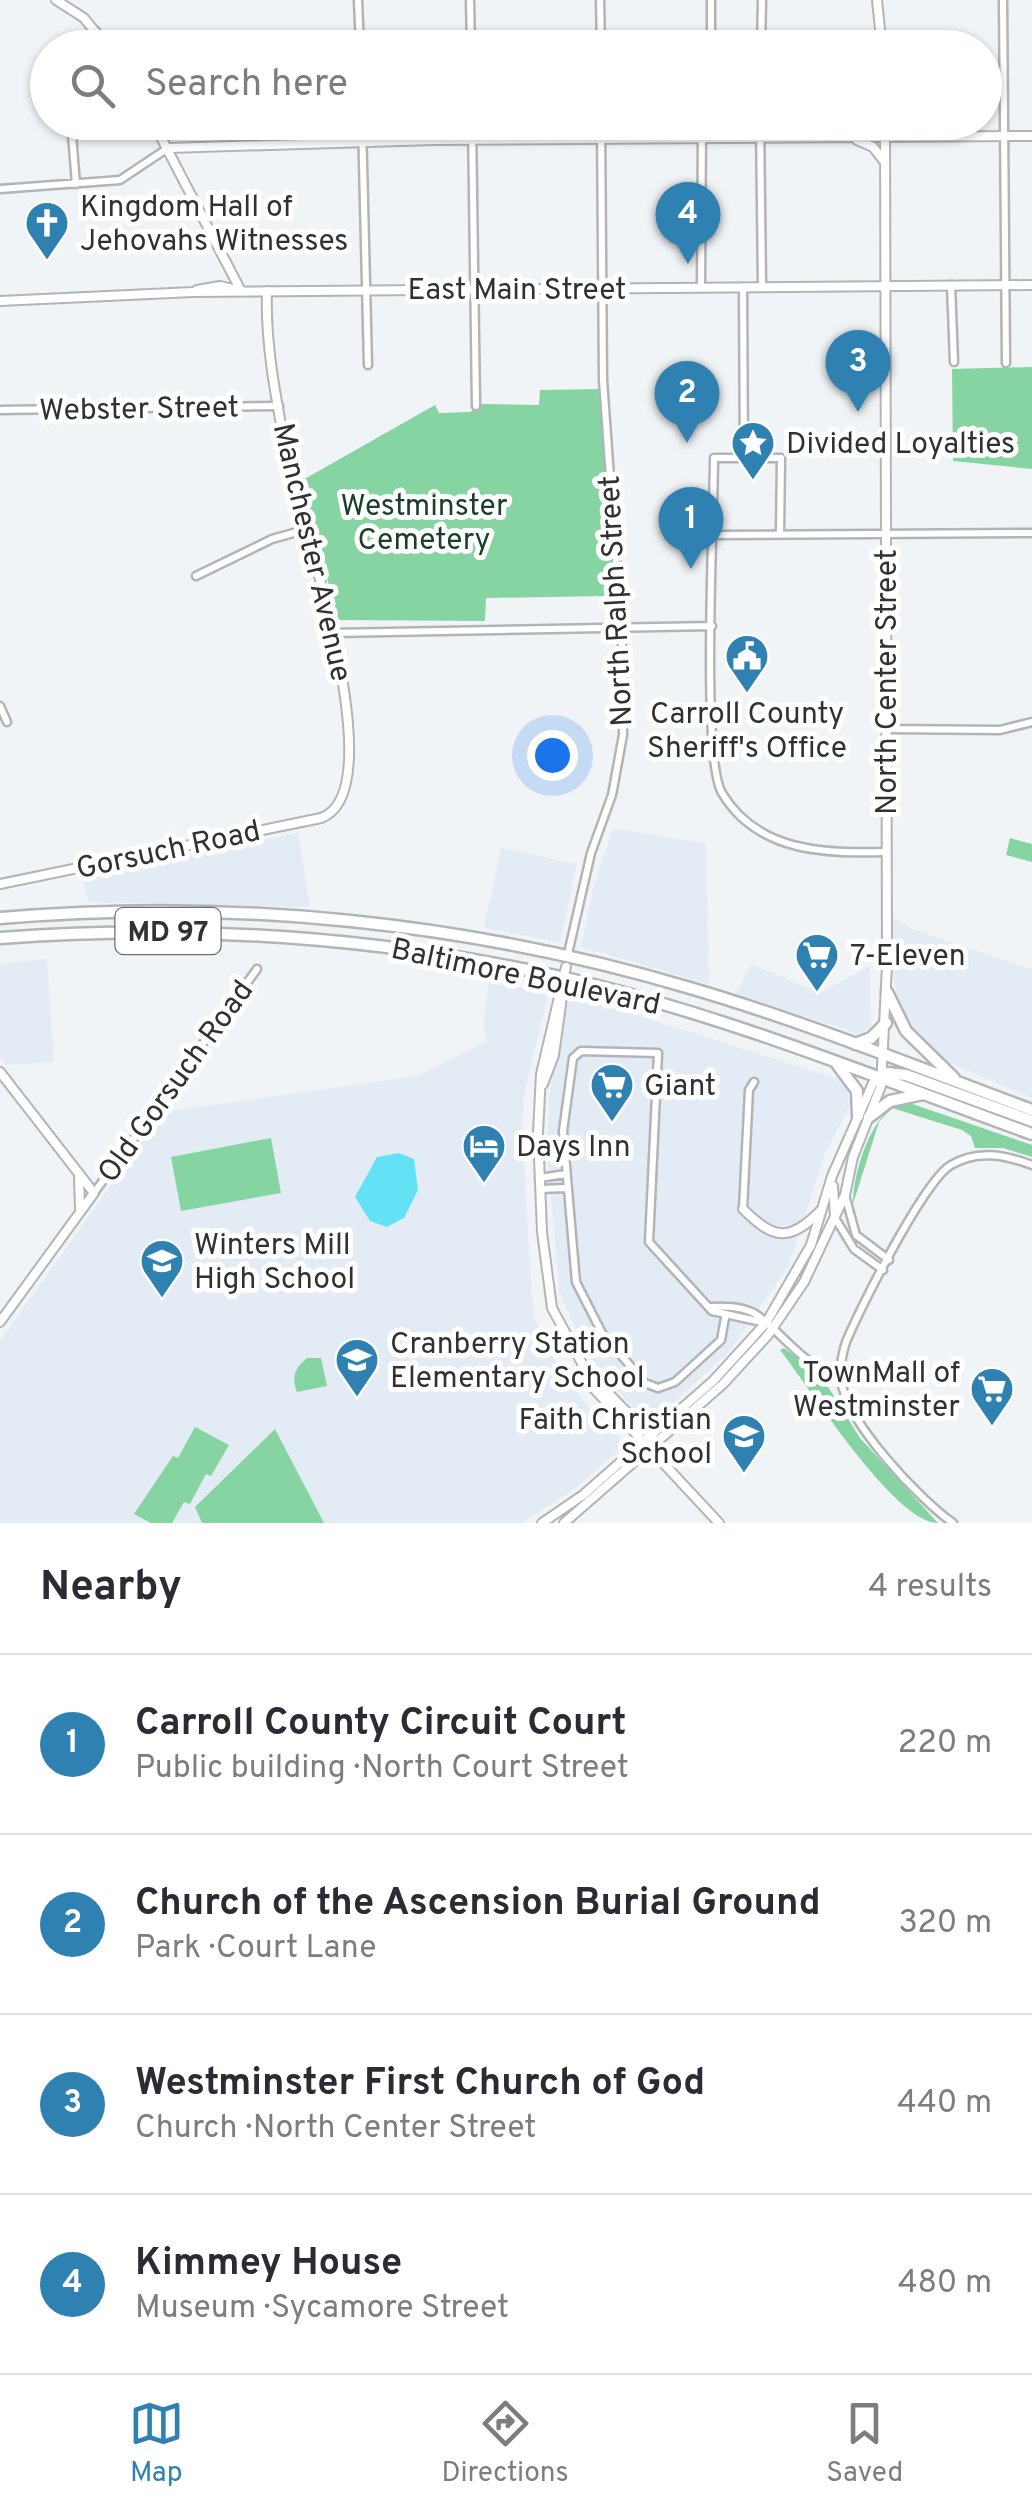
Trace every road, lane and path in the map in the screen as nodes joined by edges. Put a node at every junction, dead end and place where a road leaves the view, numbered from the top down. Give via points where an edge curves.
1 (56, 0) edge
2 (358, 0) edge
3 (470, 0) edge
4 (600, 0) edge
5 (711, 0) edge
6 (762, 0) edge
7 (877, 0) edge
8 (1002, 0) edge
9 (95, 30) edge
10 (359, 30) edge
11 (471, 30) edge
12 (600, 30) edge
13 (711, 30) edge
14 (761, 30) edge
15 (880, 30) edge
16 (1002, 136) edge
17 (1006, 136) junction
18 (1032, 136) edge
19 (72, 140) edge
20 (164, 140) edge
21 (473, 140) joint
22 (601, 140) edge
23 (702, 140) edge
24 (760, 140) edge
25 (846, 140) edge
26 (886, 140) edge
27 (363, 141) junction
28 (168, 148) junction
29 (886, 170) junction
30 (76, 184) junction
31 (0, 190) edge
32 (1006, 285) junction
33 (1032, 285) edge
34 (888, 286) junction
35 (952, 286) junction
36 (701, 287) junction
37 (762, 287) junction
38 (475, 288) junction
39 (603, 288) junction
40 (743, 288) junction
41 (366, 290) junction
42 (242, 291) junction
43 (267, 291) junction
44 (0, 301) edge
45 (954, 362) dead end
46 (1006, 363) dead end
47 (368, 365) dead end
48 (279, 406) junction
49 (476, 406) dead end
50 (0, 410) edge
51 (744, 458) junction
52 (304, 530) junction
53 (887, 533) junction
54 (1032, 533) edge
55 (780, 534) junction
56 (714, 535) junction
57 (196, 576) dead end
58 (712, 626) junction
59 (620, 628) junction
60 (333, 634) junction
61 (0, 706) edge
62 (7, 722) dead end
63 (1032, 722) edge
64 (887, 729) junction
65 (335, 812) joint
66 (886, 852) junction
67 (0, 884) edge
68 (0, 918) edge
69 (0, 938) edge
70 (566, 967) junction
71 (257, 969) dead end
72 (887, 992) junction
73 (886, 1022) junction
74 (853, 1044) junction
75 (886, 1056) junction
76 (837, 1063) junction
77 (0, 1072) edge
78 (879, 1078) junction
79 (754, 1082) dead end
80 (958, 1082) junction
81 (923, 1094) junction
82 (1032, 1110) edge
83 (864, 1117) junction
84 (1032, 1121) edge
85 (1032, 1134) edge
86 (1032, 1165) edge
87 (77, 1171) junction
88 (566, 1174) junction
89 (832, 1176) junction
90 (540, 1178) junction
91 (566, 1188) junction
92 (540, 1189) junction
93 (94, 1192) junction
94 (845, 1196) junction
95 (823, 1208) junction
96 (744, 1209) joint
97 (77, 1217) junction
98 (835, 1218) junction
99 (889, 1260) junction
100 (884, 1270) junction
101 (709, 1307) junction
102 (726, 1318) junction
103 (0, 1322) edge
104 (769, 1326) junction
105 (841, 1372) junction
106 (645, 1438) junction
107 (654, 1449) junction
108 (542, 1523) edge
109 (564, 1523) edge
110 (719, 1523) edge
111 (953, 1523) edge

1 - 9 street
2 - 10 street
3 - 11 street
4 - 12 street
5 - 13 street
6 - 14 street
7 - 15 street
8 - 17 street
16 - 17 street
17 - 18 street
17 - 32 street
19 - 30 street
20 - 28 street
21 - 27 street
21 - 38 street
22 - 39 street, North Ralph Street
23 - 36 street
24 - 37 street
25 - 29 street via 873,147
26 - 29 street, North Center Street
27 - 28 street
27 - 41 street
28 - 30 street via 120,180
28 - 42 street
29 - 34 street, North Center Street
30 - 31 street
32 - 33 street, East Main Street
32 - 35 street, East Main Street
32 - 46 street
34 - 35 street, East Main Street
34 - 37 street, East Main Street
34 - 53 street, North Center Street
35 - 45 street
36 - 39 street, East Main Street
36 - 40 street, East Main Street
37 - 40 street, East Main Street
38 - 39 street, East Main Street
38 - 41 street, East Main Street
38 - 49 street
39 - 59 street, North Ralph Street via 606,454
40 - 51 street
41 - 43 street, East Main Street
41 - 47 street
42 - 43 street, East Main Street
42 - 44 street, East Main Street via 220,286
43 - 48 street, Manchester Avenue
48 - 50 street, Webster Street
48 - 52 street, Manchester Avenue
51 - 55 street via 781,458
51 - 56 street via 714,458
52 - 57 street via 272,538
52 - 60 street, Manchester Avenue
53 - 54 street
53 - 55 street
53 - 64 street, North Center Street
55 - 56 street
56 - 58 street
58 - 59 street
58 - 66 street via 712,749 725,798 792,847
59 - 60 street
59 - 70 street, North Ralph Street via 619,764 582,884
60 - 65 street, Manchester Avenue via 347,699 349,760
61 - 62 street
63 - 64 street via 1000,730
64 - 66 street, North Center Street
65 - 67 street, Gorsuch Road
66 - 72 street, North Center Street
68 - 70 highway, Baltimore Boulevard / MD 97 via 142,912 316,918 476,938
69 - 70 highway, Baltimore Boulevard / MD 97 via 152,930 300,936
70 - 74 highway, Baltimore Boulevard / MD 97 via 690,988
70 - 76 highway, Baltimore Boulevard / MD 97
70 - 90 street via 541,1074
71 - 93 street, Old Gorsuch Road
72 - 73 street, North Center Street
72 - 80 highway via 906,1031
73 - 74 highway
73 - 75 street, North Center Street
74 - 75 highway, Baltimore Boulevard / MD 97
75 - 78 street, North Center Street
75 - 80 highway, Baltimore Boulevard / MD 97
76 - 78 highway, Baltimore Boulevard / MD 97
76 - 83 highway via 857,1091
77 - 87 street
78 - 81 highway, Baltimore Boulevard / MD 97
78 - 83 street, North Center Street
78 - 84 highway via 906,1075
79 - 96 street
80 - 82 highway, Baltimore Boulevard / MD 97
81 - 83 highway
81 - 85 highway, Baltimore Boulevard / MD 97
83 - 89 street, North Center Street
83 - 94 street, North Center Street
86 - 99 street via 996,1154 951,1165 928,1188
87 - 93 street
87 - 97 street via 83,1191
88 - 90 street
88 - 91 street
88 - 101 street via 563,1130 573,1058 589,1050 658,1052 649,1242
89 - 95 street, North Center Street
89 - 98 street
90 - 92 street
91 - 92 street
91 - 102 street via 580,1294 602,1333 645,1383 658,1388 675,1382 724,1337
92 - 106 street via 552,1308 584,1378
93 - 97 street
94 - 98 street, North Center Street
94 - 99 street via 856,1235
95 - 96 street via 796,1232 778,1234 762,1229
95 - 104 street, North Center Street
97 - 103 street
98 - 100 street via 854,1248
98 - 104 street, North Center Street via 804,1282
99 - 100 street
100 - 105 street via 846,1341
101 - 102 street
101 - 104 street via 749,1311
102 - 104 street
104 - 105 street via 823,1370
104 - 106 street, North Center Street
104 - 107 street, North Center Street via 723,1384
105 - 111 street via 856,1416
106 - 107 street
106 - 108 street, North Center Street
107 - 109 street, North Center Street
107 - 110 street

